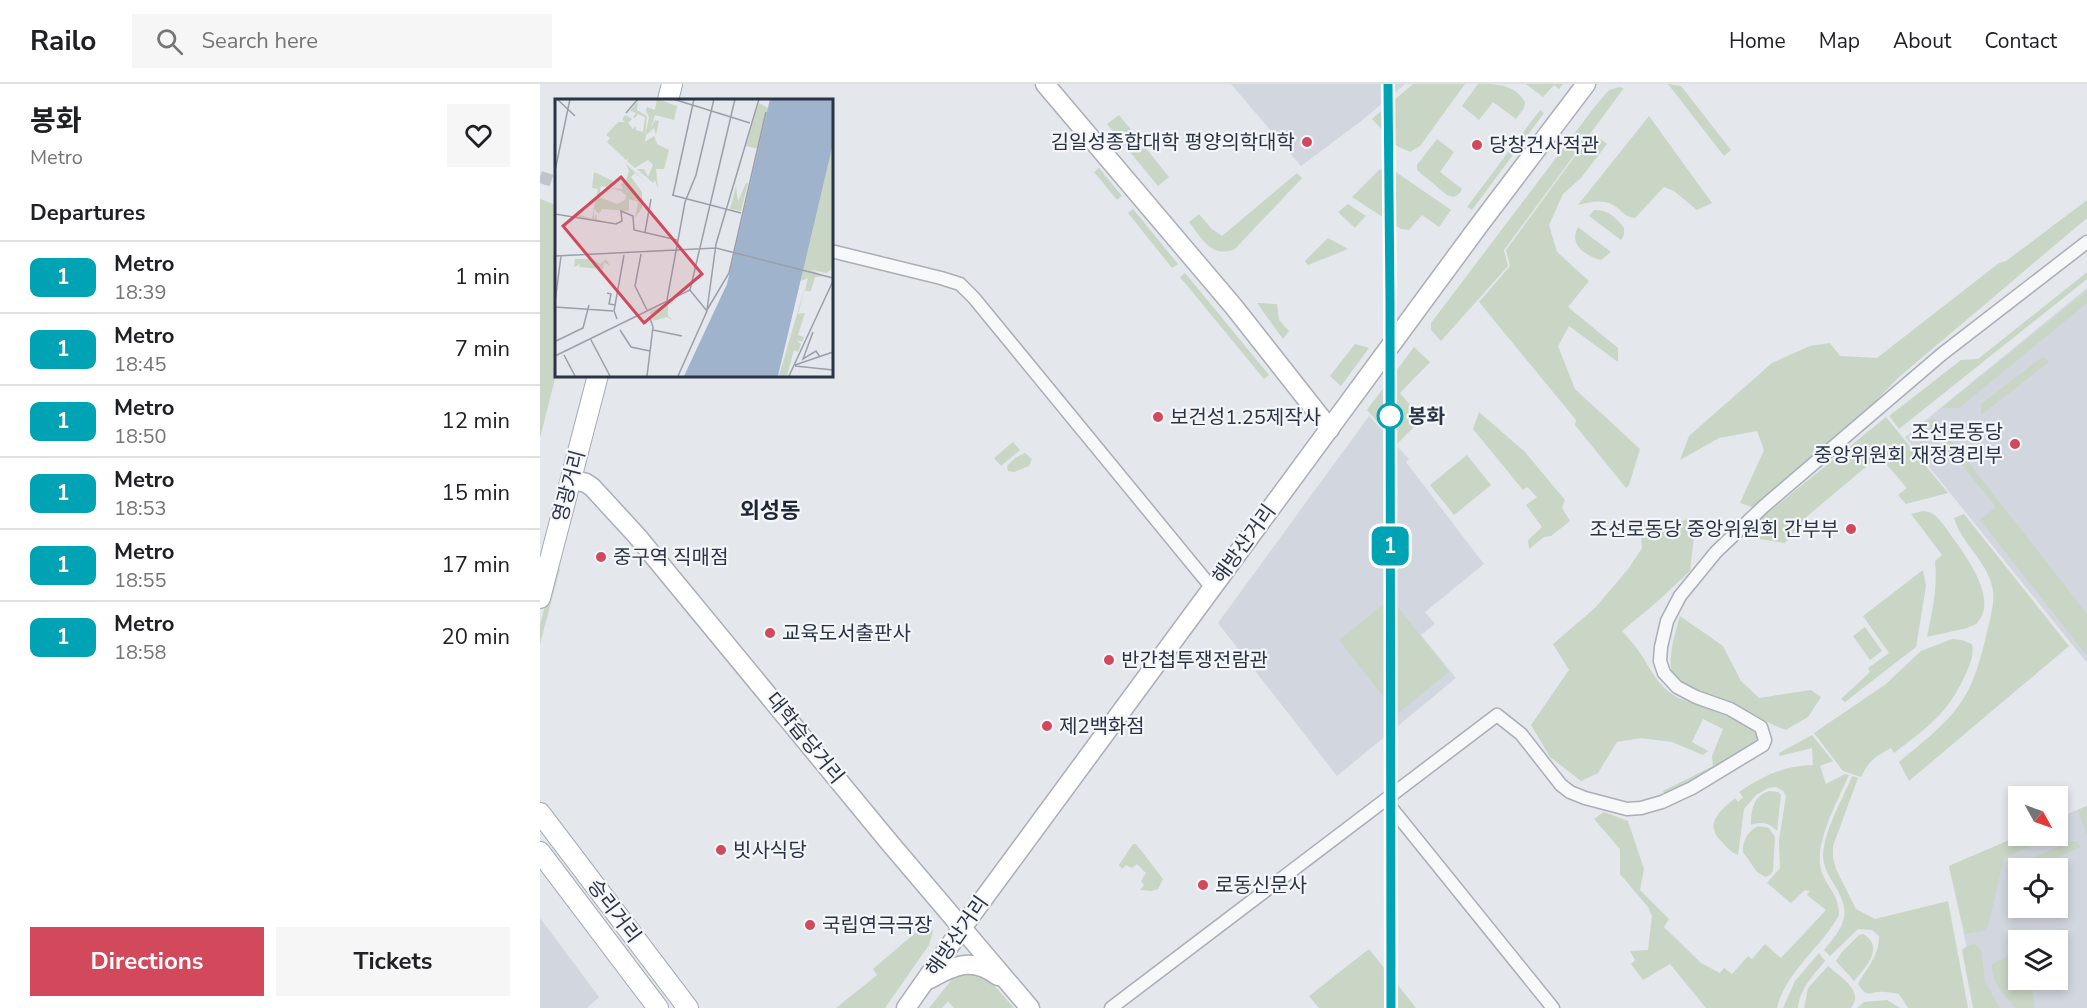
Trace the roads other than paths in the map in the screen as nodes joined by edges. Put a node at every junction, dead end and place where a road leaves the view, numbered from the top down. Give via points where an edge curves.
1 (658, 84) edge
2 (672, 84) edge
3 (1045, 84) edge
4 (1586, 84) edge
5 (654, 99) edge
6 (668, 99) edge
7 (2087, 242) edge
8 (832, 251) edge
9 (585, 376) edge
10 (598, 376) edge
11 (1330, 429) junction
12 (571, 479) junction
13 (540, 544) edge
14 (1212, 588) junction
15 (540, 597) edge
16 (1385, 800) junction
17 (540, 813) edge
18 (540, 852) edge
19 (962, 928) junction
20 (924, 983) junction
21 (1014, 987) junction
22 (658, 1008) edge
23 (687, 1008) edge
24 (906, 1008) edge
25 (1030, 1008) edge
26 (1111, 1008) edge
27 (1553, 1008) edge

1 - 5 main road
2 - 6 main road
3 - 11 main road via 1234,307
4 - 11 main road, 해방산거리
7 - 16 street via 1942,354 1763,507 1716,552 1680,596 1667,621 1661,647 1664,673 1677,687 1761,727 1766,740 1762,745 1682,793 1652,805 1627,809 1570,792 1521,734 1497,715
8 - 14 street via 960,284
9 - 13 main road, 영광거리
10 - 12 main road, 영광거리
11 - 14 main road, 해방산거리
12 - 15 main road, 영광거리
12 - 19 main road, 대학습당거리 via 592,487 637,536
14 - 19 main road, 해방산거리
16 - 26 street
16 - 27 street
17 - 23 main road, 승리거리
18 - 22 main road, 승리거리
19 - 20 main road, 해방산거리
19 - 21 main road, 대학습당거리
20 - 21 main road via 950,967 974,963
20 - 24 main road, 해방산거리
21 - 25 main road, 대학습당거리

